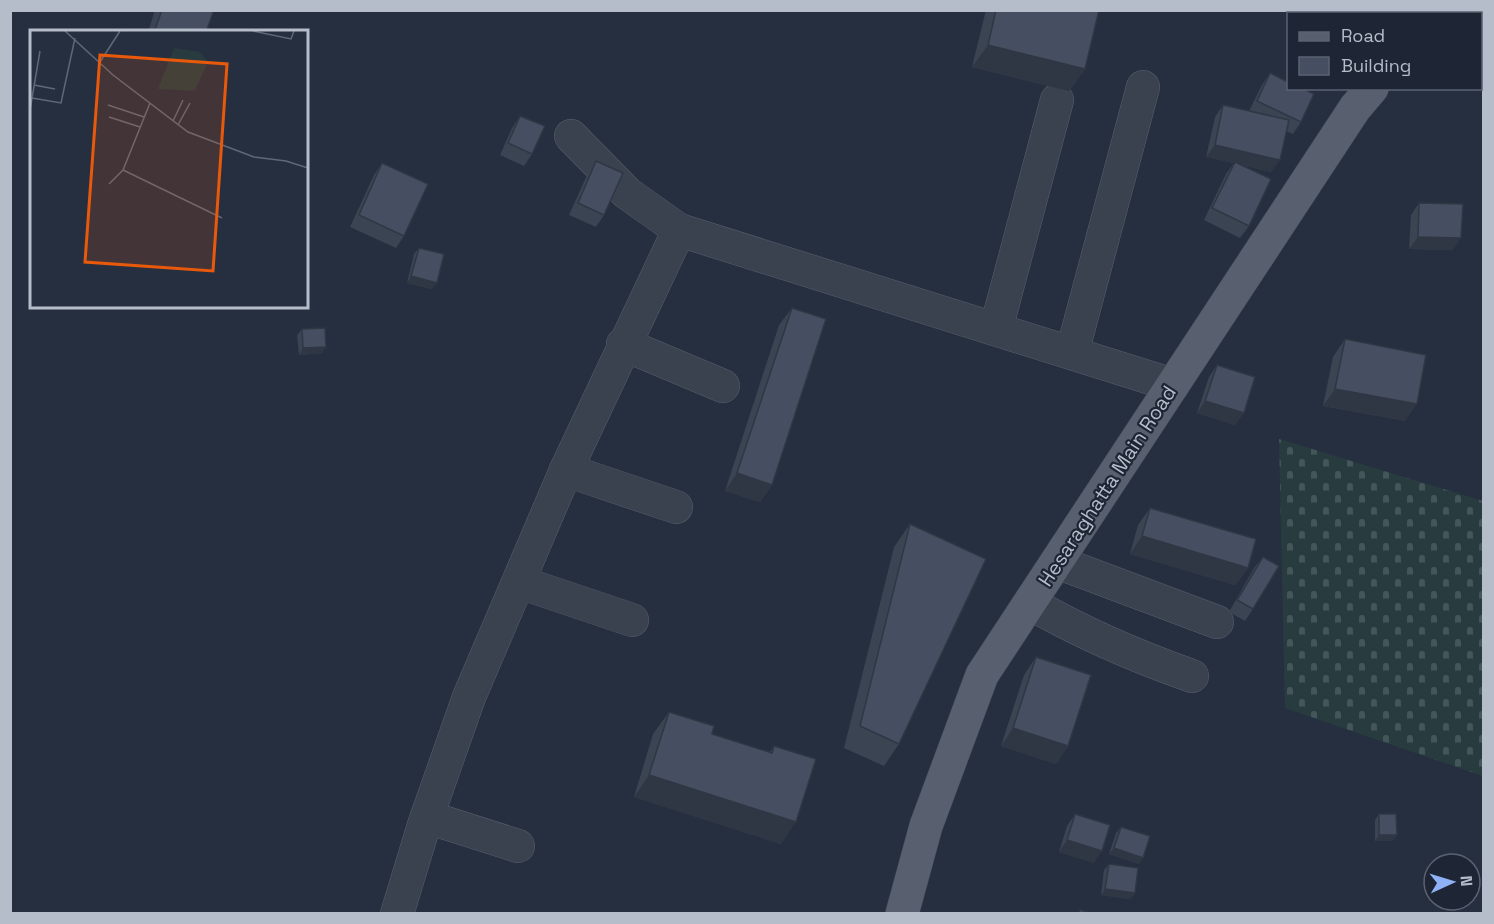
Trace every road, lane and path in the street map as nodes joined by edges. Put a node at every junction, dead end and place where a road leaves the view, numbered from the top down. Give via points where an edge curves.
1 (1143, 87) dead end
2 (1370, 90) edge
3 (1057, 100) dead end
4 (571, 136) dead end
5 (679, 230) junction
6 (996, 329) junction
7 (623, 344) junction
8 (1072, 353) junction
9 (1173, 385) junction
10 (723, 386) dead end
11 (566, 470) junction
12 (676, 507) dead end
13 (1057, 562) junction
14 (519, 582) junction
15 (1030, 603) junction
16 (632, 620) dead end
17 (1217, 622) dead end
18 (1192, 676) dead end
19 (427, 817) junction
20 (518, 846) dead end
21 (397, 914) edge
22 (902, 914) edge

1 - 8 street
2 - 9 main road, Hesaraghatta Main Road
3 - 6 street
4 - 5 street via 627,193
5 - 6 street
5 - 7 street
6 - 8 street
7 - 10 street
7 - 11 street
8 - 9 street
9 - 13 main road, Hesaraghatta Main Road
11 - 12 street
11 - 14 street
13 - 15 main road, Hesaraghatta Main Road
13 - 17 street
14 - 16 street
14 - 19 street via 469,697
15 - 18 street via 1127,653
15 - 22 main road, Hesaraghatta Main Road via 982,675 926,826
19 - 20 street
19 - 21 street

